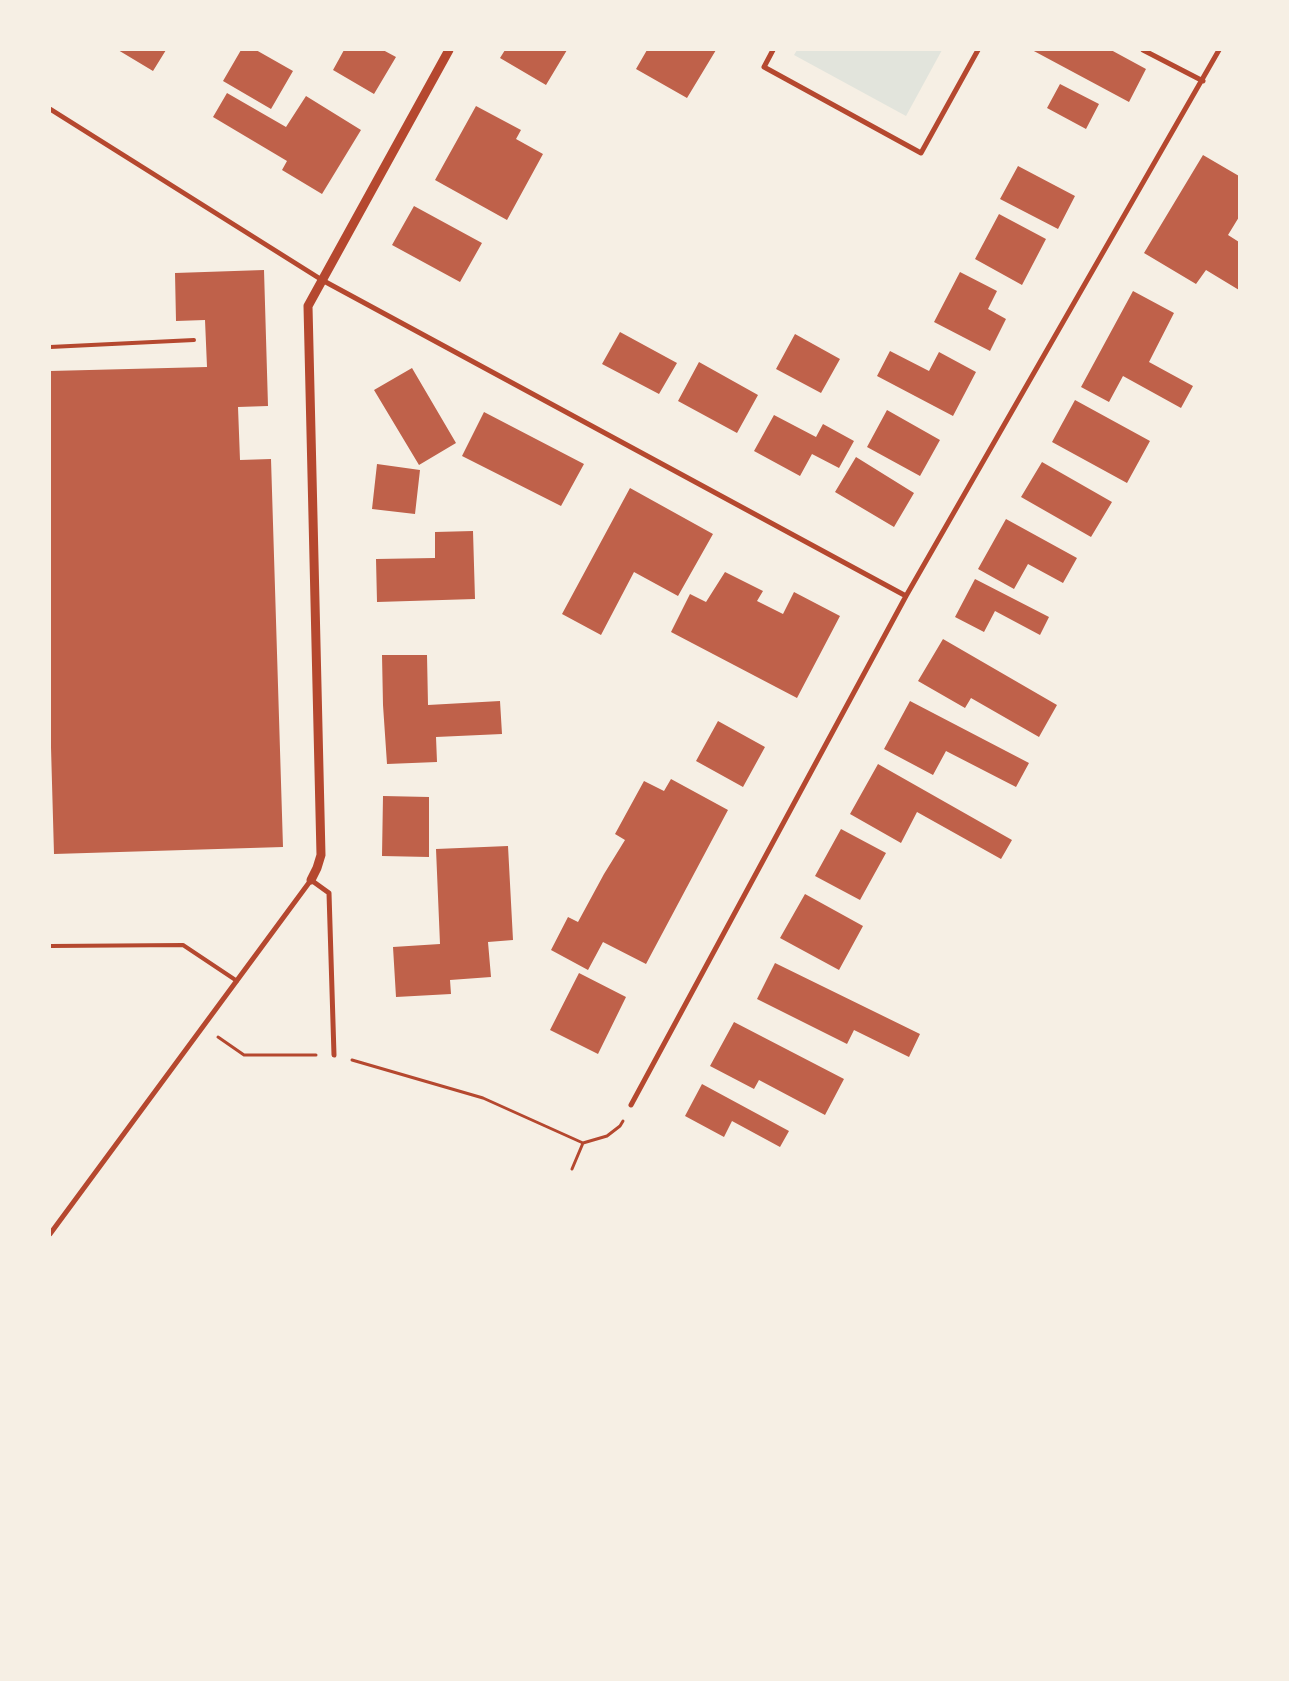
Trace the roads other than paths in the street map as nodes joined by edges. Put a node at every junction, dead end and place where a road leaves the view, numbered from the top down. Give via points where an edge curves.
1 (449, 50) edge
2 (773, 50) edge
3 (978, 50) edge
4 (1143, 50) edge
5 (1219, 50) edge
6 (1202, 81) junction
7 (50, 109) edge
8 (322, 280) junction
9 (194, 340) dead end
10 (50, 347) edge
11 (906, 596) junction
12 (311, 880) junction
13 (50, 946) edge
14 (237, 981) junction
15 (334, 1055) road end
16 (631, 1106) road end
17 (50, 1234) edge

1 - 8 street
2 - 3 street via 764,67 920,153
4 - 6 street
5 - 6 street
6 - 11 street
7 - 8 street
8 - 11 street
8 - 12 street via 308,306 321,855
9 - 10 lane
11 - 16 street
12 - 14 street
12 - 15 street via 328,893
13 - 14 lane via 183,945
14 - 17 street

